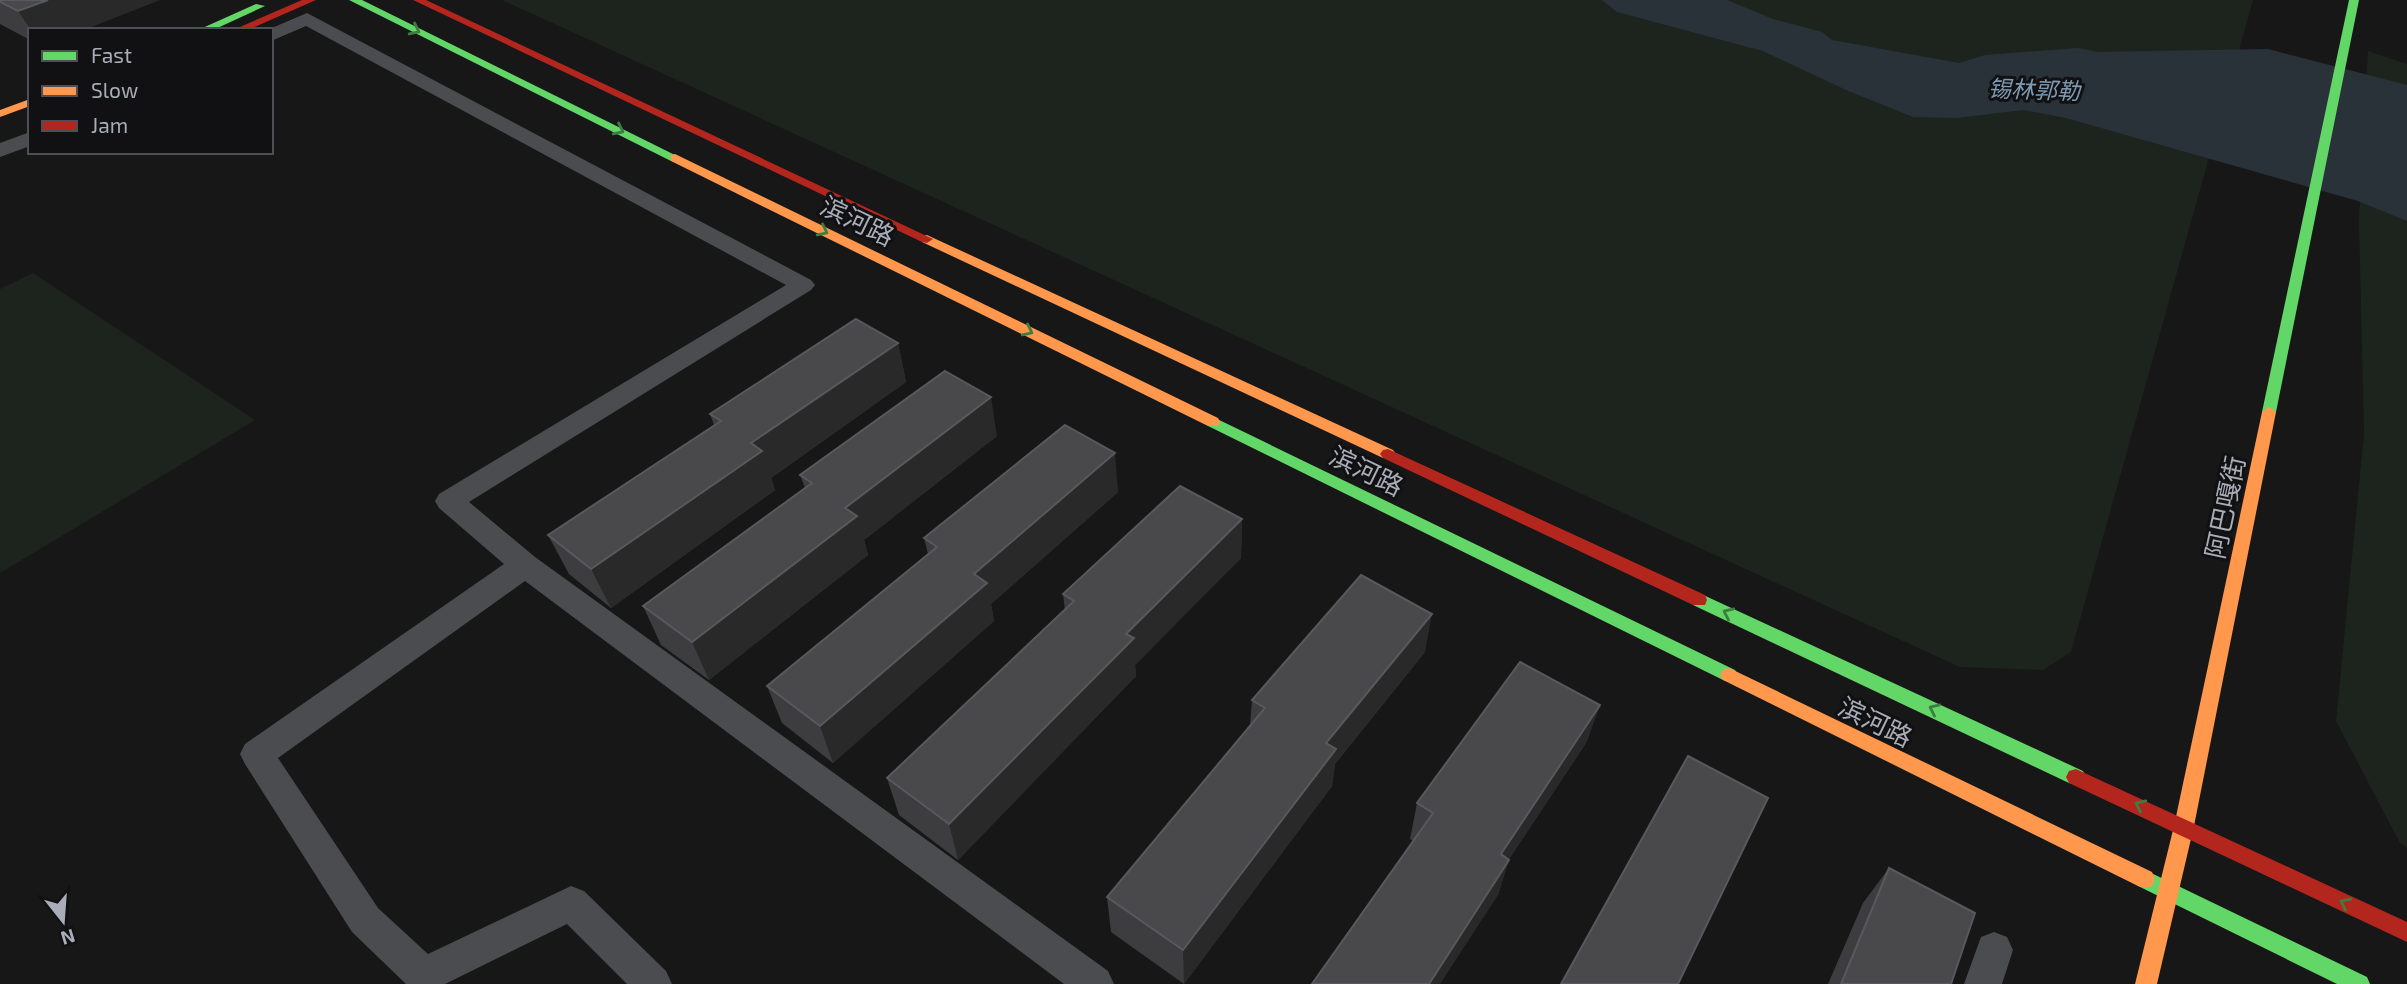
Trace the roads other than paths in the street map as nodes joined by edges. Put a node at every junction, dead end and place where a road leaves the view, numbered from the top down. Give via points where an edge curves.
1 (275, 0) edge
2 (311, 0) edge
3 (354, 0) edge
4 (418, 0) edge
5 (2354, 0) edge
6 (208, 28) edge
7 (243, 28) edge
8 (273, 34) edge
9 (28, 103) edge
10 (0, 114) edge
11 (28, 116) edge
12 (0, 127) edge
13 (28, 139) edge
14 (0, 151) edge
15 (525, 565) junction
16 (2184, 826) junction
17 (2168, 891) junction
18 (2407, 932) edge
19 (653, 984) edge
20 (1096, 984) edge
21 (2146, 984) edge
22 (2359, 984) edge

1 - 6 main road
2 - 7 main road
3 -> 17 main road, 滨河路
16 -> 4 main road, 滨河路
5 - 16 main road, 阿巴嘎街
8 - 15 street via 307,19 803,285 449,501
9 - 10 main road
11 - 12 main road
13 - 14 street
15 - 19 street via 257,754 365,920 424,975 570,903
15 - 20 street
16 - 17 main road, 阿巴嘎街
18 -> 16 main road, 滨河路
17 - 21 main road, 阿巴嘎街
17 - 22 main road, 滨河路

